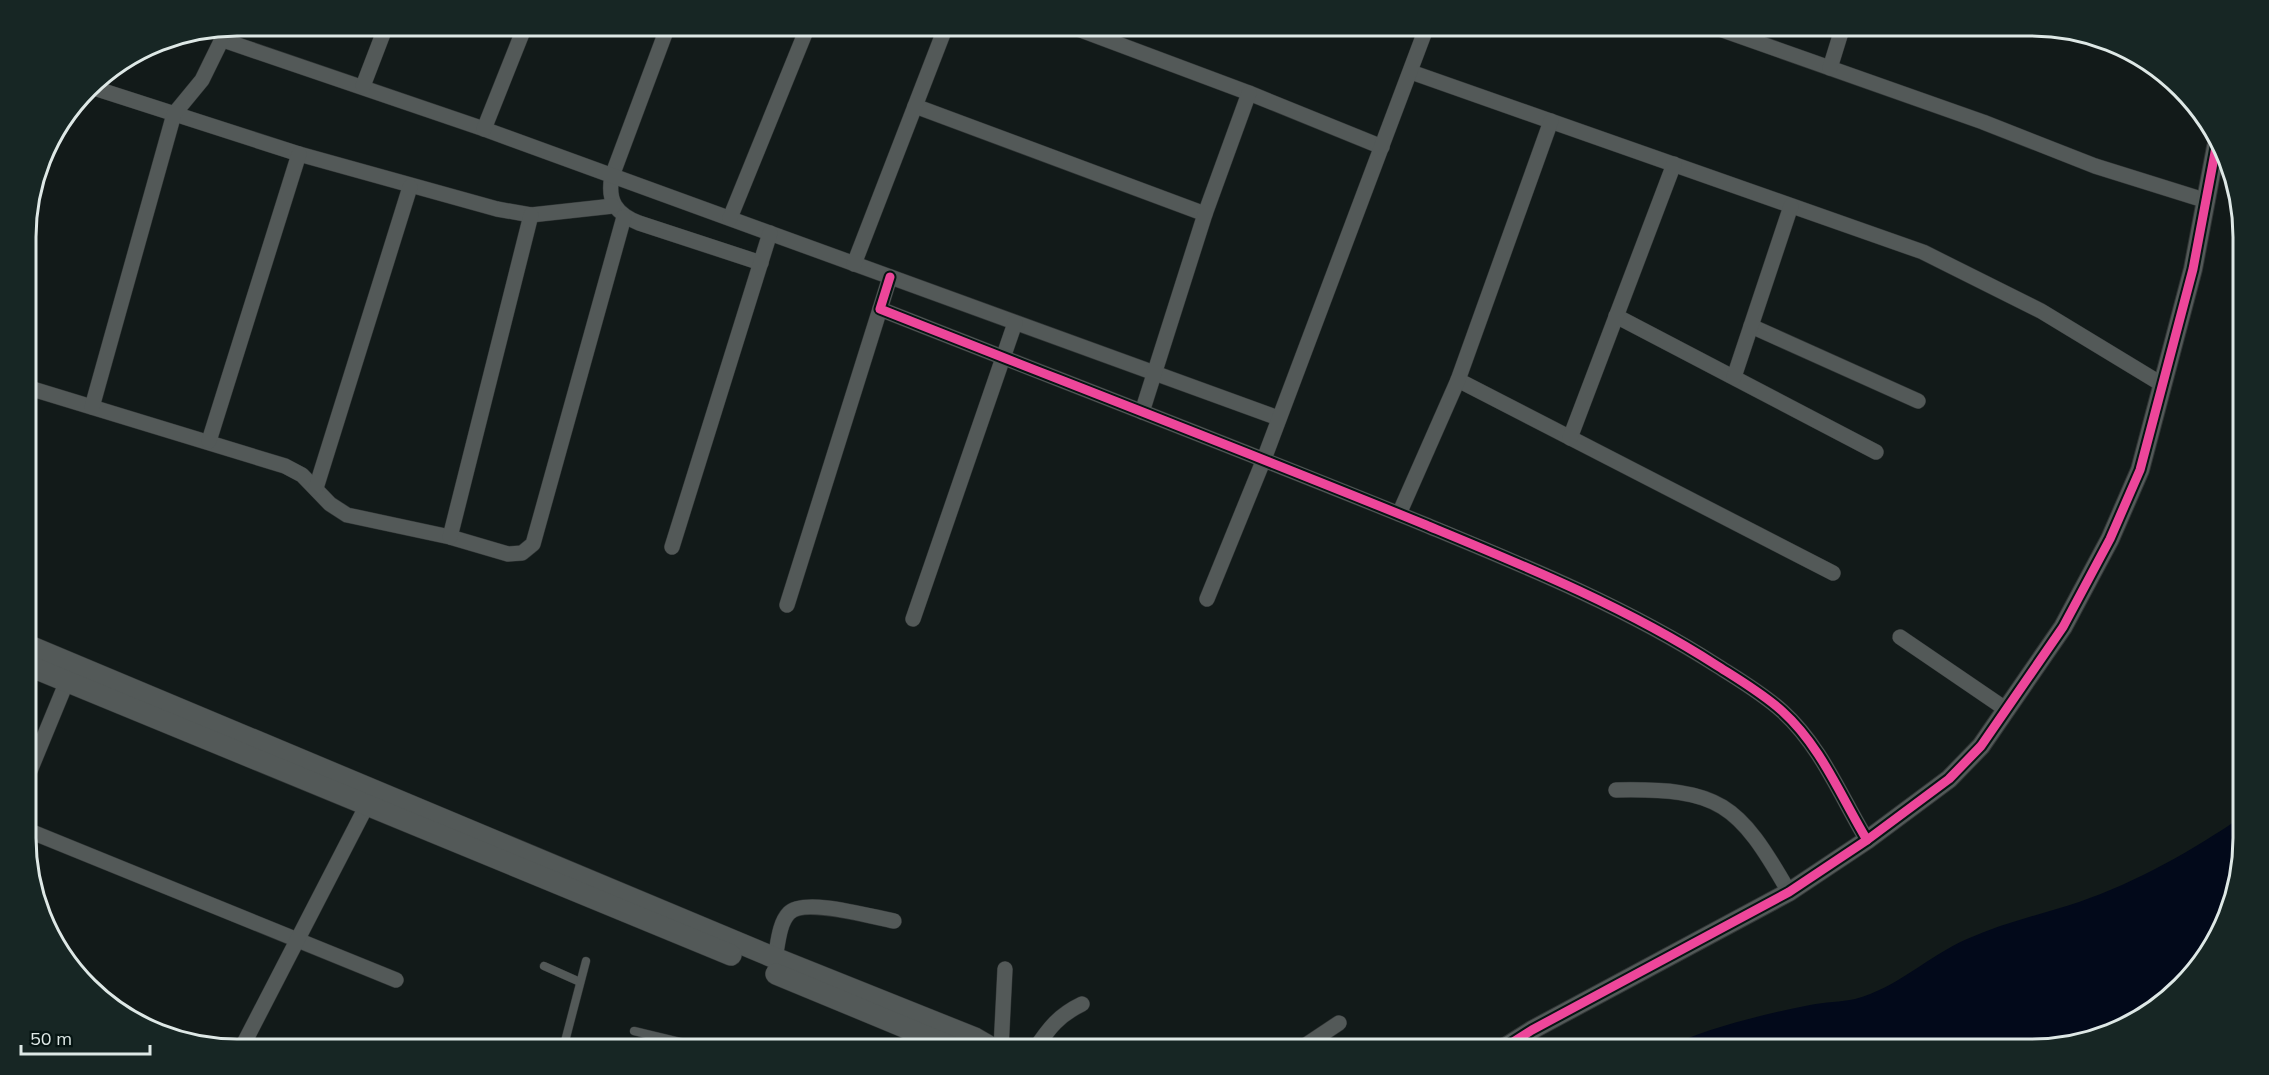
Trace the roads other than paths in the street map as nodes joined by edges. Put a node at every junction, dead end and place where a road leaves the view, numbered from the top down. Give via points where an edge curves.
1 (232, 36) edge
2 (382, 36) edge
3 (521, 36) edge
4 (664, 36) edge
5 (804, 36) edge
6 (942, 36) edge
7 (1097, 36) edge
8 (1424, 36) edge
9 (1739, 36) edge
10 (1840, 36) edge
11 (224, 37) edge
12 (1830, 68) junction
13 (1411, 72) junction
14 (363, 86) junction
15 (100, 90) edge
16 (1249, 93) junction
17 (915, 106) junction
18 (174, 114) junction
19 (1551, 121) junction
20 (484, 129) junction
21 (1382, 147) junction
22 (299, 154) junction
23 (2215, 154) edge
24 (1674, 164) junction
25 (612, 176) junction
26 (410, 187) junction
27 (2207, 201) junction
28 (1791, 206) junction
29 (619, 212) junction
30 (1205, 214) junction
31 (531, 215) junction
32 (730, 218) junction
33 (770, 233) junction
34 (761, 263) junction
35 (854, 264) junction
36 (890, 277) junction
37 (880, 309) junction
38 (1616, 316) junction
39 (1014, 323) junction
40 (1751, 326) junction
41 (1004, 358) junction
42 (1153, 373) junction
43 (1734, 378) junction
44 (1458, 380) junction
45 (2163, 385) junction
46 (36, 390) edge
47 (1918, 401) dead end
48 (92, 407) junction
49 (1142, 412) junction
50 (1278, 418) junction
51 (1570, 438) junction
52 (209, 441) junction
53 (1876, 452) dead end
54 (1264, 459) junction
55 (316, 488) junction
56 (1399, 514) junction
57 (450, 537) junction
58 (672, 547) dead end
59 (1833, 573) dead end
60 (1207, 599) dead end
61 (787, 605) dead end
62 (914, 619) dead end
63 (1900, 637) dead end
64 (36, 649) edge
65 (36, 669) edge
66 (67, 681) junction
67 (2007, 710) junction
68 (36, 756) edge
69 (1616, 790) dead end
70 (367, 805) junction
71 (36, 834) edge
72 (1867, 840) junction
73 (1789, 892) junction
74 (894, 921) dead end
75 (297, 940) junction
76 (775, 958) junction
77 (586, 961) dead end
78 (544, 966) dead end
79 (1005, 969) dead end
80 (396, 980) dead end
81 (580, 982) junction
82 (1082, 1004) dead end
83 (1339, 1023) dead end
84 (634, 1031) dead end
85 (247, 1039) edge
86 (566, 1039) edge
87 (667, 1039) edge
88 (933, 1039) edge
89 (977, 1039) edge
90 (1002, 1039) edge
91 (1041, 1039) edge
92 (1315, 1039) edge
93 (1518, 1039) edge

1 - 14 street
2 - 14 street
3 - 20 street
4 - 25 street
5 - 32 street
6 - 17 street
7 - 16 street
8 - 13 street
9 - 12 street
10 - 12 street
11 - 18 street via 202,80
12 - 27 street via 2095,166
13 - 19 street
13 - 21 street
14 - 20 street
15 - 18 street
16 - 21 street
16 - 30 street
17 - 30 street
17 - 35 street
18 - 22 street
18 - 48 street
19 - 24 street
19 - 44 street
20 - 25 street
21 - 50 street
22 - 26 street
22 - 52 street
23 - 27 street
24 - 28 street
24 - 38 street
25 - 29 street via 609,191
25 - 32 street
26 - 31 street
26 - 55 street
27 - 45 street
28 - 40 street
28 - 45 street via 1890,239 1963,271 2041,311
29 - 31 street
29 - 34 street
29 - 57 street via 533,544 522,553 508,554
30 - 42 street
31 - 57 street
32 - 33 street
33 - 34 street
33 - 35 street
34 - 58 street
35 - 36 street
36 - 37 street
36 - 39 street
37 - 41 street
37 - 61 street
38 - 43 street
38 - 51 street
39 - 41 street
39 - 42 street
40 - 43 street
40 - 47 street
41 - 49 street
41 - 62 street
42 - 49 street
42 - 50 street
43 - 53 street
44 - 51 street
44 - 56 street
45 - 67 street via 2140,470 2110,539 2063,627
46 - 48 street
48 - 52 street
49 - 54 street
50 - 54 street
51 - 59 street
52 - 55 street via 285,466
54 - 56 street
54 - 60 street
55 - 57 street via 347,515
56 - 72 street via 1614,609 1685,645 1739,680 1779,708 1812,744
63 - 67 street
64 - 76 main road
65 - 66 main road
66 - 68 street
66 - 70 main road
67 - 72 street via 1981,746 1949,779
69 - 73 street via 1659,789 1712,799 1761,843
70 - 75 street
70 - 88 main road
71 - 75 street
72 - 73 street
73 - 93 street
74 - 76 street via 800,906 784,920
75 - 80 street
75 - 85 street
76 - 89 main road
77 - 81 lane
78 - 81 lane
79 - 90 street
81 - 86 lane
82 - 91 street via 1063,1013
83 - 92 street
84 - 87 lane

